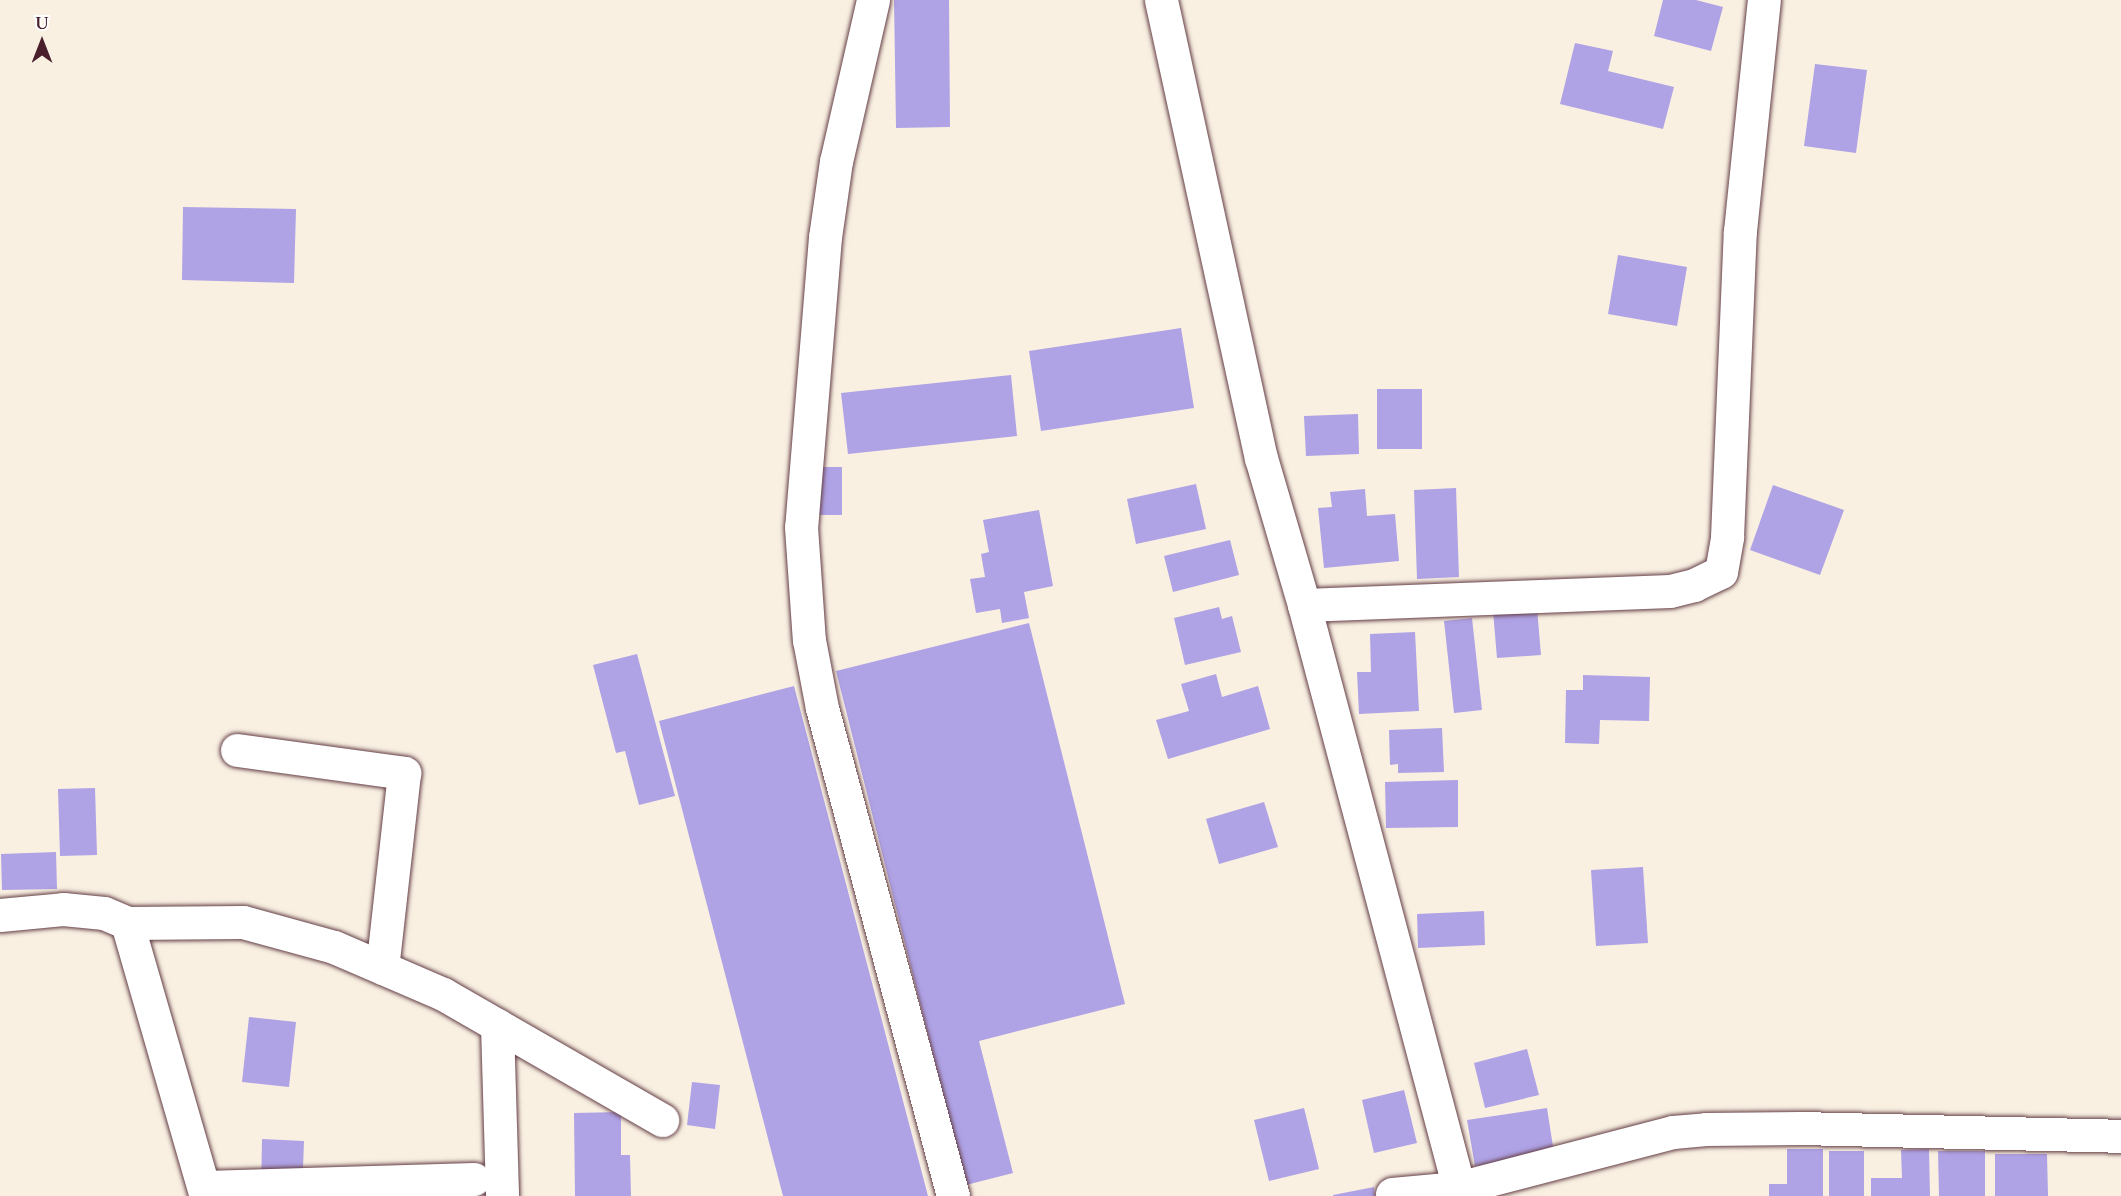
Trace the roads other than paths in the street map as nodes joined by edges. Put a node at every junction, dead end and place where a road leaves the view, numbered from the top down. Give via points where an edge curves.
1 (873, 0) edge
2 (1161, 0) edge
3 (1764, 0) edge
4 (1304, 605) junction
5 (237, 750) dead end
6 (0, 915) edge
7 (128, 923) junction
8 (382, 968) junction
9 (497, 1025) junction
10 (662, 1120) dead end
11 (2121, 1136) edge
12 (474, 1179) dead end
13 (205, 1191) edge
14 (1459, 1192) edge
15 (1392, 1194) dead end
16 (502, 1196) edge
17 (953, 1196) edge

1 - 17 street via 836,161 825,237 802,538 809,640 822,708
2 - 4 street via 1255,435
3 - 4 street via 1740,231 1727,537 1721,572 1670,591
4 - 14 street
5 - 8 street via 404,773
6 - 7 street via 63,909 104,913
7 - 8 street via 243,922 334,947
7 - 13 street
8 - 9 street via 443,994
9 - 10 street
9 - 16 street
11 - 14 street via 1706,1129 1673,1132
12 - 13 street
14 - 15 street

